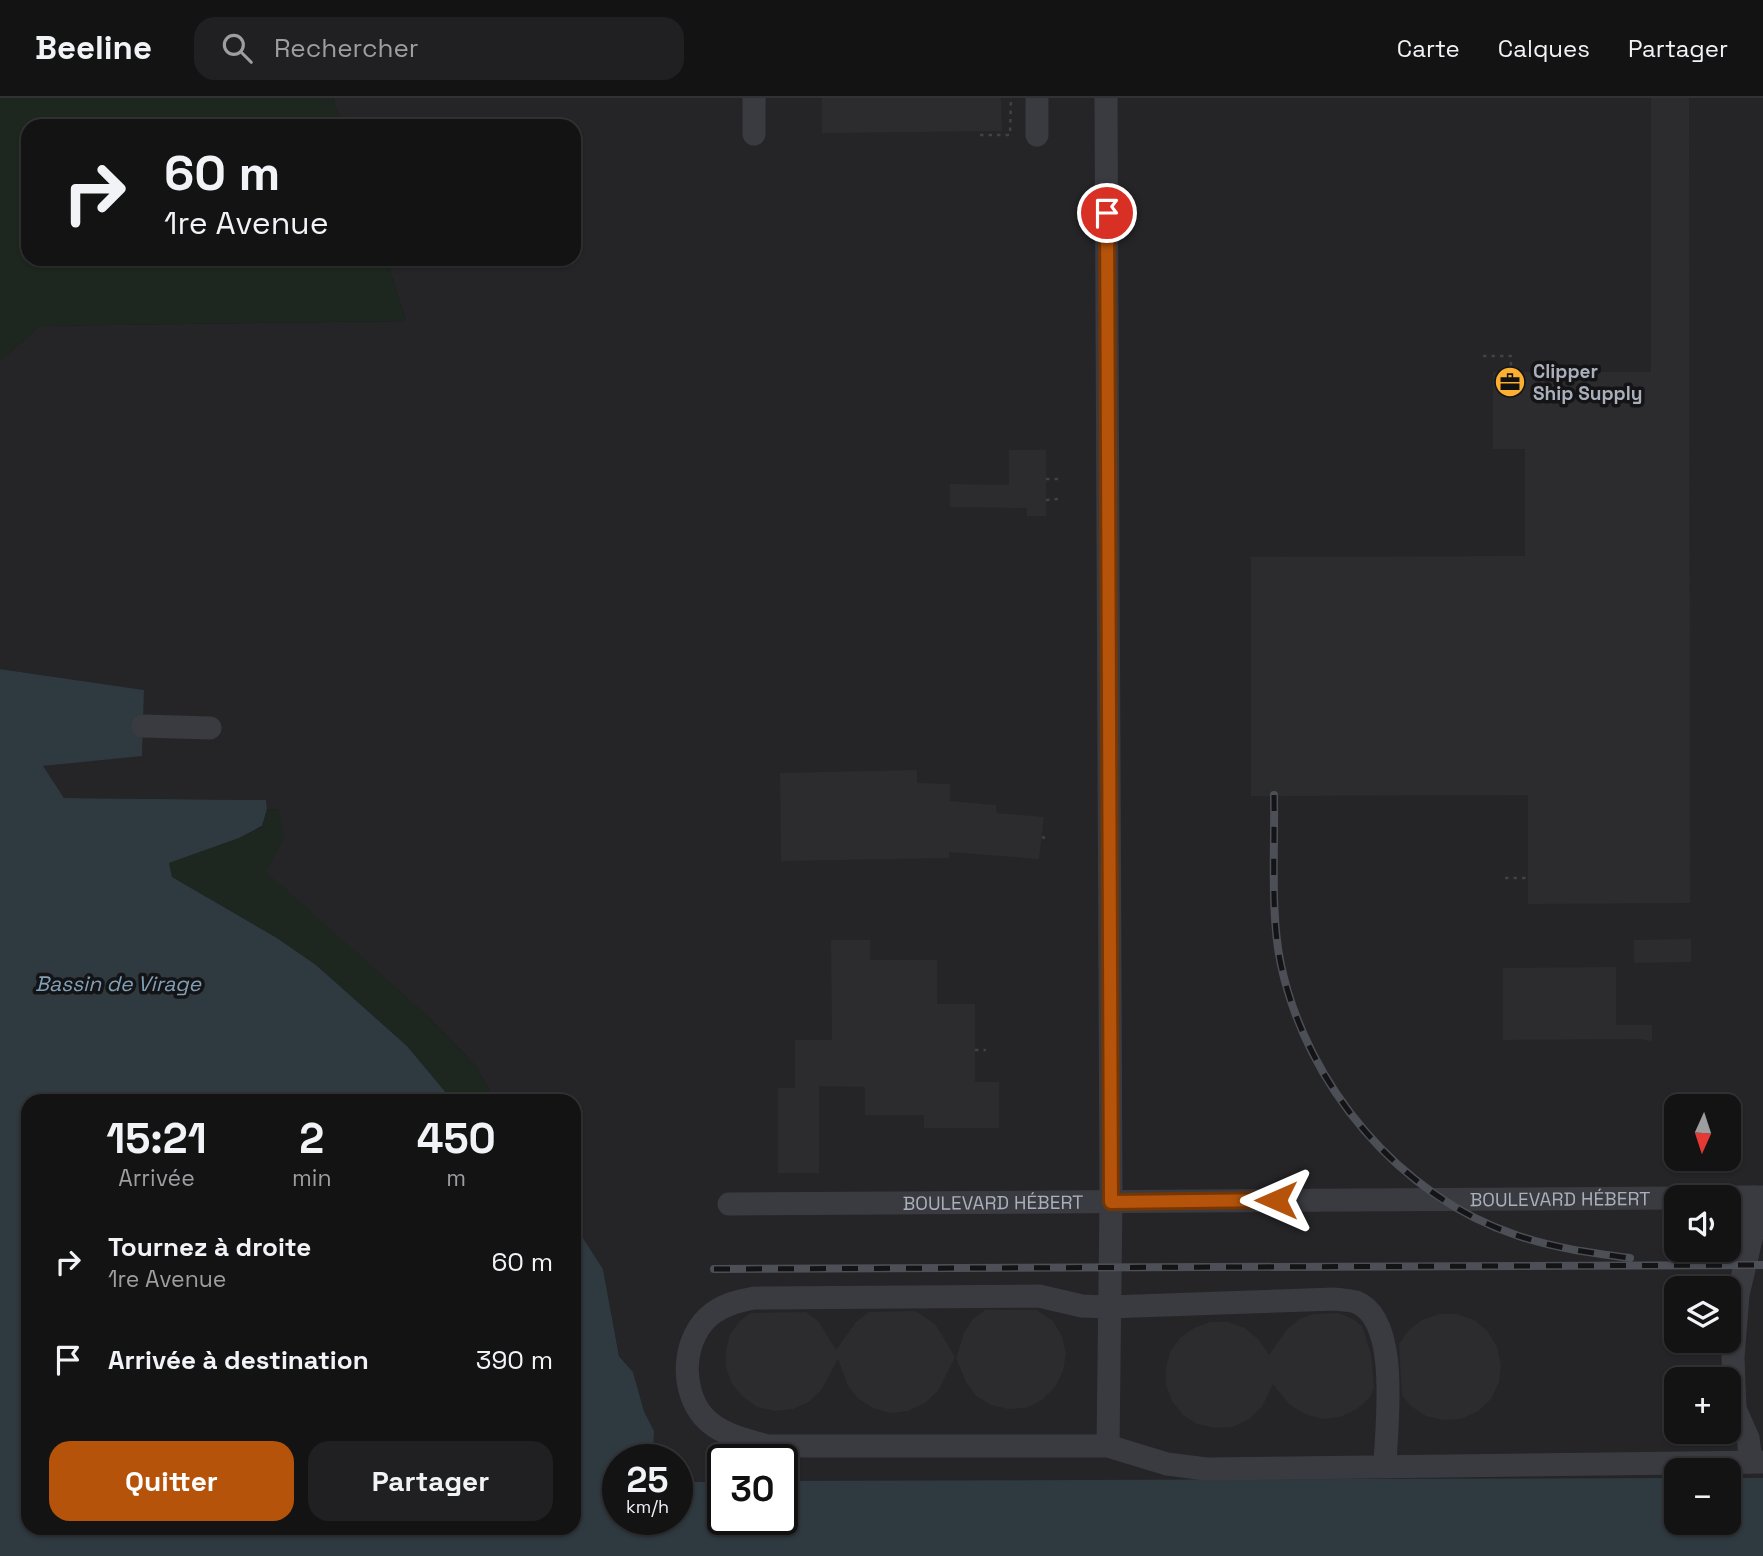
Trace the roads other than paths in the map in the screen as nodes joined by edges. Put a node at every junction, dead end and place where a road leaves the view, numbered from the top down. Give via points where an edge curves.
1 (754, 98) edge
2 (1037, 98) edge
3 (1106, 98) edge
4 (754, 134) dead end
5 (1037, 135) dead end
6 (143, 726) dead end
7 (210, 728) dead end
8 (1758, 1197) edge
9 (1664, 1198) edge
10 (1111, 1202) junction
11 (729, 1203) dead end
12 (1108, 1307) junction
13 (1108, 1446) junction
14 (1757, 1462) edge
15 (1385, 1465) junction

1 - 4 street
2 - 5 street
3 - 10 street
6 - 7 street
8 - 14 street via 1738,1295 1732,1357 1735,1409
9 - 10 street, BOULEVARD HÉBERT
10 - 11 street, BOULEVARD HÉBERT
10 - 12 street
12 - 13 street
12 - 13 street via 1039,1296 754,1297 730,1303 710,1315 696,1333 687,1374 691,1394 705,1417 731,1435 768,1446
12 - 15 street via 1356,1302 1380,1328 1388,1360
13 - 15 street via 1167,1464 1206,1469
14 - 15 street

